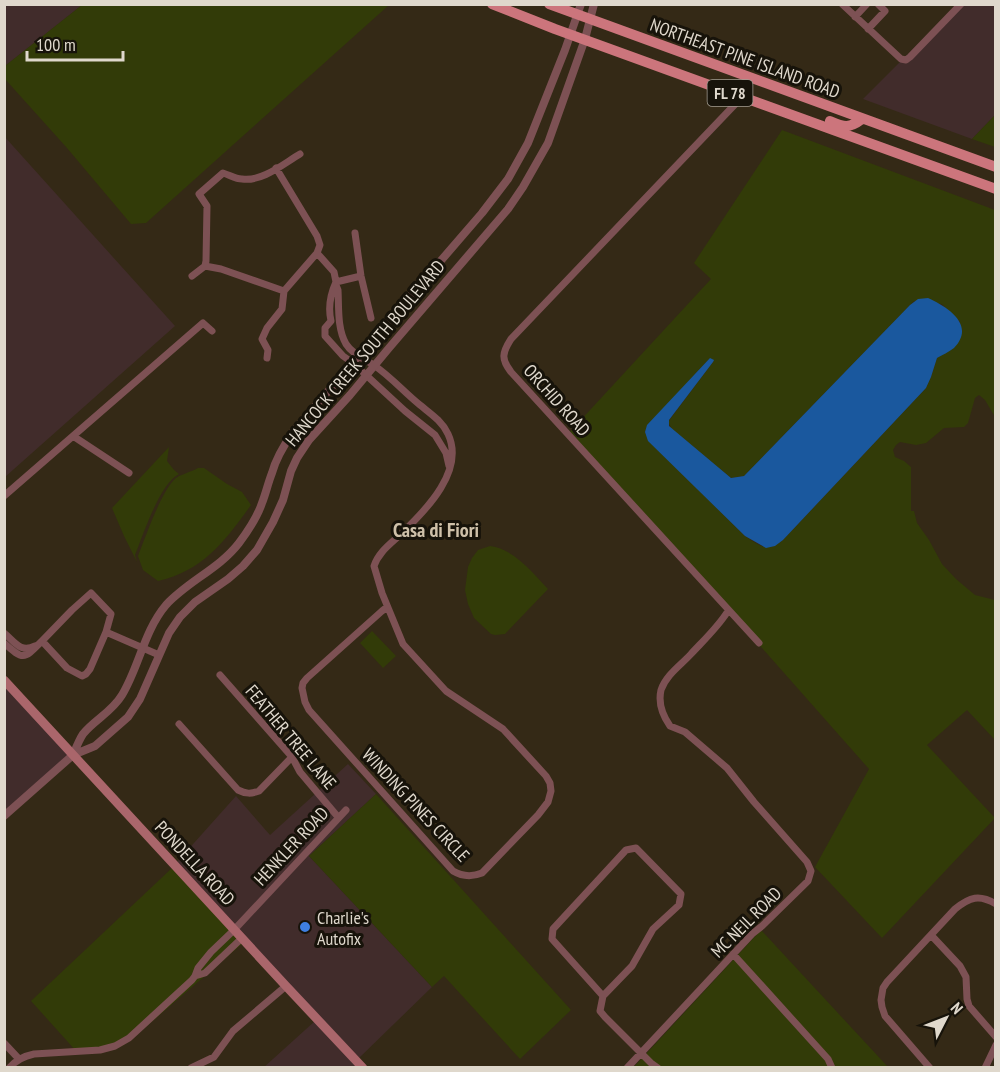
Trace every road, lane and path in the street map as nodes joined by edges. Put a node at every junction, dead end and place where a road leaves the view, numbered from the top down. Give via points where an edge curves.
1 (492, 4) edge
2 (549, 4) edge
3 (594, 4) edge
4 (842, 4) edge
5 (867, 4) edge
6 (878, 4) edge
7 (961, 4) edge
8 (579, 10) edge
9 (855, 17) junction
10 (590, 20) junction
11 (868, 29) junction
12 (570, 34) junction
13 (585, 39) junction
14 (698, 81) junction
15 (742, 97) junction
16 (862, 119) junction
17 (300, 154) dead end
18 (996, 167) edge
19 (276, 168) junction
20 (996, 189) edge
21 (355, 233) dead end
22 (317, 254) junction
23 (205, 266) junction
24 (192, 276) dead end
25 (361, 276) junction
26 (336, 283) junction
27 (284, 291) junction
28 (371, 318) dead end
29 (212, 331) dead end
30 (267, 358) dead end
31 (356, 359) junction
32 (375, 365) junction
33 (366, 376) junction
34 (293, 432) junction
35 (73, 436) junction
36 (306, 444) junction
37 (129, 473) dead end
38 (448, 474) junction
39 (4, 496) edge
40 (387, 608) junction
41 (728, 610) junction
42 (106, 632) junction
43 (4, 633) edge
44 (4, 643) edge
45 (40, 643) junction
46 (759, 643) dead end
47 (143, 648) junction
48 (159, 655) junction
49 (220, 675) dead end
50 (4, 680) edge
51 (178, 724) dead end
52 (73, 755) junction
53 (292, 758) junction
54 (346, 810) dead end
55 (4, 816) edge
56 (338, 817) junction
57 (996, 904) edge
58 (234, 930) junction
59 (931, 935) junction
60 (242, 938) junction
61 (733, 954) junction
62 (195, 976) junction
63 (286, 987) junction
64 (603, 996) junction
65 (996, 1037) edge
66 (4, 1042) edge
67 (996, 1045) edge
68 (641, 1053) junction
69 (19, 1059) junction
70 (9, 1068) edge
71 (191, 1068) edge
72 (363, 1068) edge
73 (627, 1068) edge
74 (658, 1068) edge
75 (832, 1068) edge
76 (930, 1068) edge
77 (985, 1068) edge

1 - 12 main road, NORTHEAST PINE ISLAND ROAD / FL 78
2 - 8 main road, NORTHEAST PINE ISLAND ROAD / FL 78
3 - 10 street, HANCOCK CREEK SOUTH BOULEVARD
4 - 9 street
5 - 9 street
6 - 11 street via 885,11
7 - 11 street via 906,60
8 - 10 main road, NORTHEAST PINE ISLAND ROAD / FL 78
8 - 12 street, HANCOCK CREEK SOUTH BOULEVARD
9 - 11 street
10 - 13 street, HANCOCK CREEK SOUTH BOULEVARD
10 - 16 main road, NORTHEAST PINE ISLAND ROAD / FL 78
12 - 13 main road, NORTHEAST PINE ISLAND ROAD / FL 78
12 - 31 street, HANCOCK CREEK SOUTH BOULEVARD via 528,143 508,180
13 - 14 main road, NORTHEAST PINE ISLAND ROAD / FL 78
13 - 32 street, HANCOCK CREEK SOUTH BOULEVARD via 550,136 524,187
14 - 15 main road, NORTHEAST PINE ISLAND ROAD / FL 78
14 - 16 main road, NORTHEAST PINE ISLAND ROAD via 721,83 841,126
15 - 20 main road, NORTHEAST PINE ISLAND ROAD / FL 78
15 - 41 street, ORCHID ROAD via 511,339 503,356 511,372
16 - 18 main road, NORTHEAST PINE ISLAND ROAD / FL 78
17 - 19 street
19 - 22 street via 317,237
19 - 23 street via 247,180 223,173 199,194 207,206
21 - 25 street
22 - 26 street via 334,272
22 - 27 street
23 - 24 street
23 - 27 street
25 - 26 street
25 - 28 street
26 - 31 street via 340,324
26 - 31 street via 325,336 343,356
27 - 30 street via 282,309 262,339 268,350
29 - 35 street via 203,323
31 - 32 street, WINDING PINES CIRCLE
31 - 33 street
31 - 34 street, HANCOCK CREEK SOUTH BOULEVARD
32 - 33 street, HANCOCK CREEK SOUTH BOULEVARD
32 - 38 street, WINDING PINES CIRCLE via 444,426 453,456
33 - 36 street, HANCOCK CREEK SOUTH BOULEVARD
33 - 38 street via 435,435 447,453
34 - 36 street
34 - 47 street, HANCOCK CREEK SOUTH BOULEVARD via 274,465 261,506 238,544 164,608
35 - 37 street
35 - 39 street
36 - 48 street, HANCOCK CREEK SOUTH BOULEVARD via 257,550 180,617
38 - 40 street, WINDING PINES CIRCLE via 424,510 376,561 375,573
40 - 40 street, WINDING PINES CIRCLE via 403,644 440,686 509,735 550,783 548,802 538,815 477,875 453,871 305,702 302,688 307,678
41 - 46 street, ORCHID ROAD
41 - 61 street, MC NEIL ROAD via 712,633 665,682 660,701 665,719 701,744 733,774 811,871 808,881
42 - 45 street via 90,669 82,676
42 - 45 street via 111,614 91,593
42 - 47 street
43 - 45 street via 22,648
44 - 45 street via 20,656 26,656
47 - 48 street
47 - 52 street, HANCOCK CREEK SOUTH BOULEVARD via 121,697 83,735
48 - 52 street, HANCOCK CREEK SOUTH BOULEVARD via 128,717 95,746
49 - 53 street, FEATHER TREE LANE
50 - 52 main road, PONDELLA ROAD
51 - 53 street via 245,793 259,791
52 - 55 street
52 - 58 main road, PONDELLA ROAD
53 - 56 street, FEATHER TREE LANE
54 - 56 street, HENKLER ROAD
56 - 58 street, HENKLER ROAD
57 - 59 street via 983,898 964,902
58 - 60 main road, PONDELLA ROAD
58 - 62 street, HENKLER ROAD via 211,952
59 - 65 street via 960,966 966,977 969,1006
59 - 76 street via 887,982 881,999 885,1016
60 - 62 street via 205,973
60 - 63 main road, PONDELLA ROAD
61 - 68 street, MC NEIL ROAD
61 - 75 street
62 - 69 street via 129,1038 115,1046
63 - 71 street via 232,1031 214,1057
63 - 72 main road, PONDELLA ROAD
64 - 64 street via 632,966 653,928 679,905 681,894 636,848 626,850 553,929 552,939
64 - 68 street via 600,1011
66 - 69 street
67 - 77 street
68 - 73 street, MC NEIL ROAD
68 - 74 street
69 - 70 street

